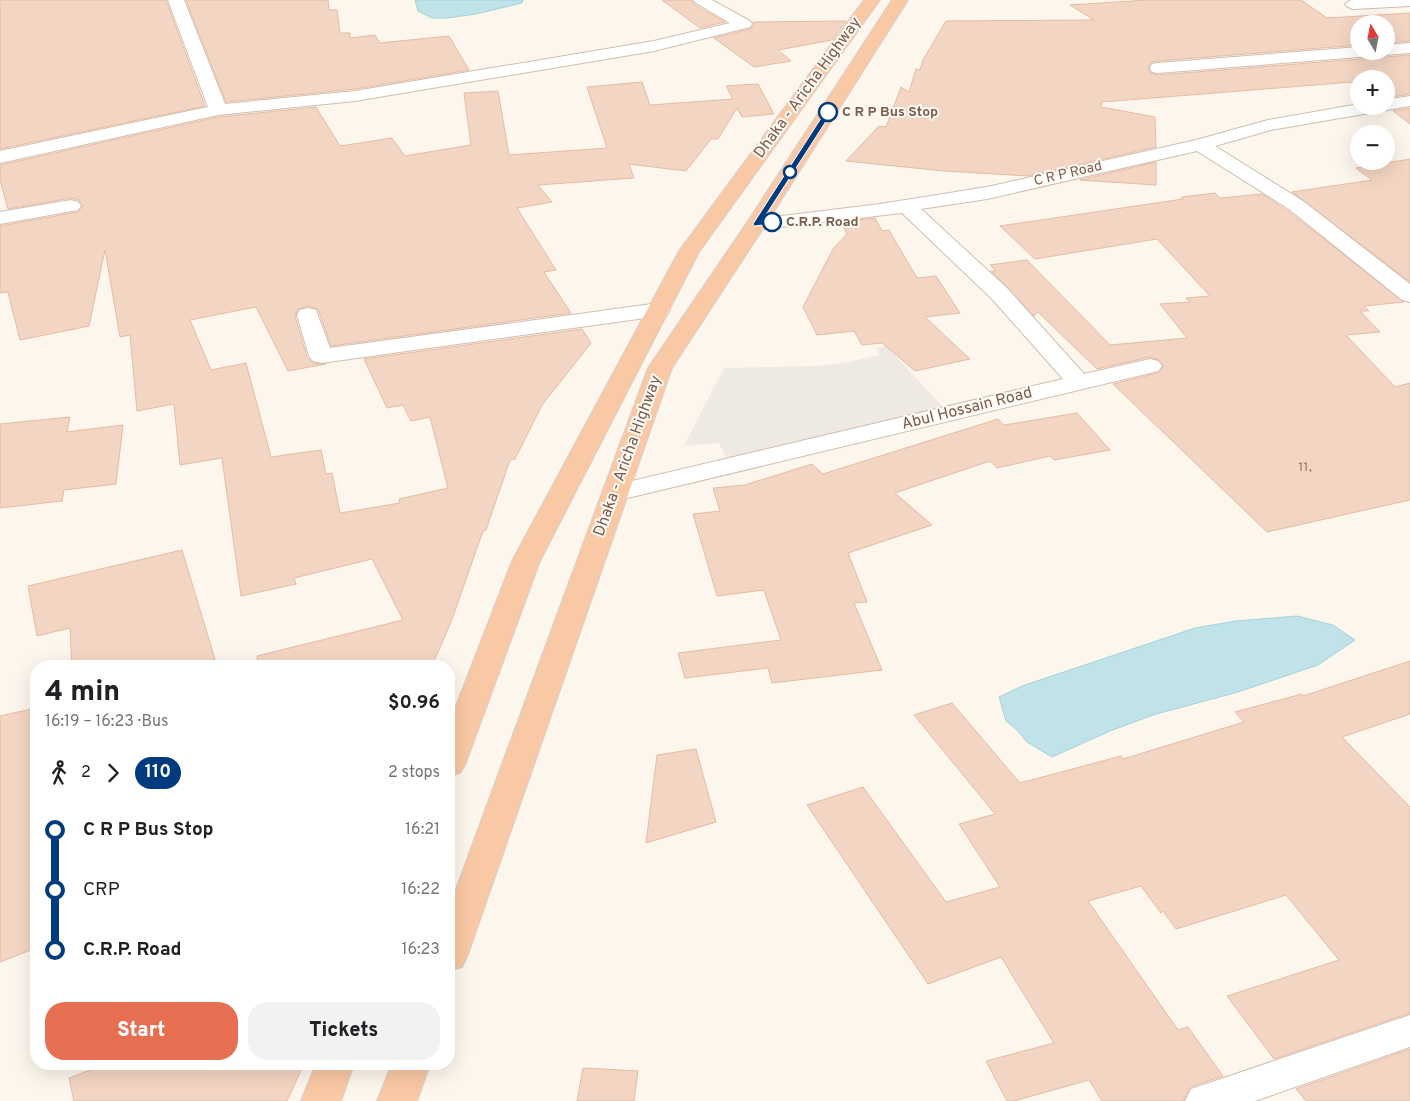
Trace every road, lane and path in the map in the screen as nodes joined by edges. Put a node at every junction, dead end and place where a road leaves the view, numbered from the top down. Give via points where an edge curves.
1 (176, 0) edge
2 (702, 0) edge
3 (872, 0) edge
4 (900, 0) edge
5 (1410, 1) edge
6 (1353, 4) dead end
7 (1410, 48) edge
8 (1395, 49) edge
9 (1350, 53) edge
10 (1158, 68) dead end
11 (1410, 101) edge
12 (1395, 104) edge
13 (218, 110) junction
14 (1350, 111) edge
15 (1200, 145) junction
16 (0, 157) edge
17 (71, 206) dead end
18 (905, 206) junction
19 (0, 218) edge
20 (756, 224) junction
21 (1410, 295) edge
22 (659, 310) junction
23 (308, 315) dead end
24 (1150, 366) dead end
25 (1078, 382) junction
26 (615, 493) junction
27 (455, 749) edge
28 (455, 941) edge
29 (1410, 1031) edge
30 (333, 1070) edge
31 (409, 1070) edge
32 (321, 1101) edge
33 (397, 1101) edge
34 (1205, 1101) edge

1 - 13 street
2 - 13 street via 744,24 654,46 375,93
3 - 22 highway, Dhaka - Aricha Highway via 690,251
4 - 20 highway, Dhaka - Aricha Highway
5 - 6 street
7 - 8 street
9 - 10 street
11 - 12 street
13 - 16 street
14 - 15 street, C R P Road via 1268,126
15 - 18 street, C R P Road via 987,193
15 - 21 street via 1296,205
17 - 19 street
18 - 20 street, C R P Road
18 - 25 street via 1000,294
20 - 26 highway, Dhaka - Aricha Highway via 660,368
22 - 23 street via 321,356
22 - 27 highway, Dhaka - Aricha Highway via 526,561
24 - 25 street, Abul Hossain Road
25 - 26 street, Abul Hossain Road
26 - 28 highway, Dhaka - Aricha Highway
29 - 34 street
30 - 32 highway
31 - 33 highway

